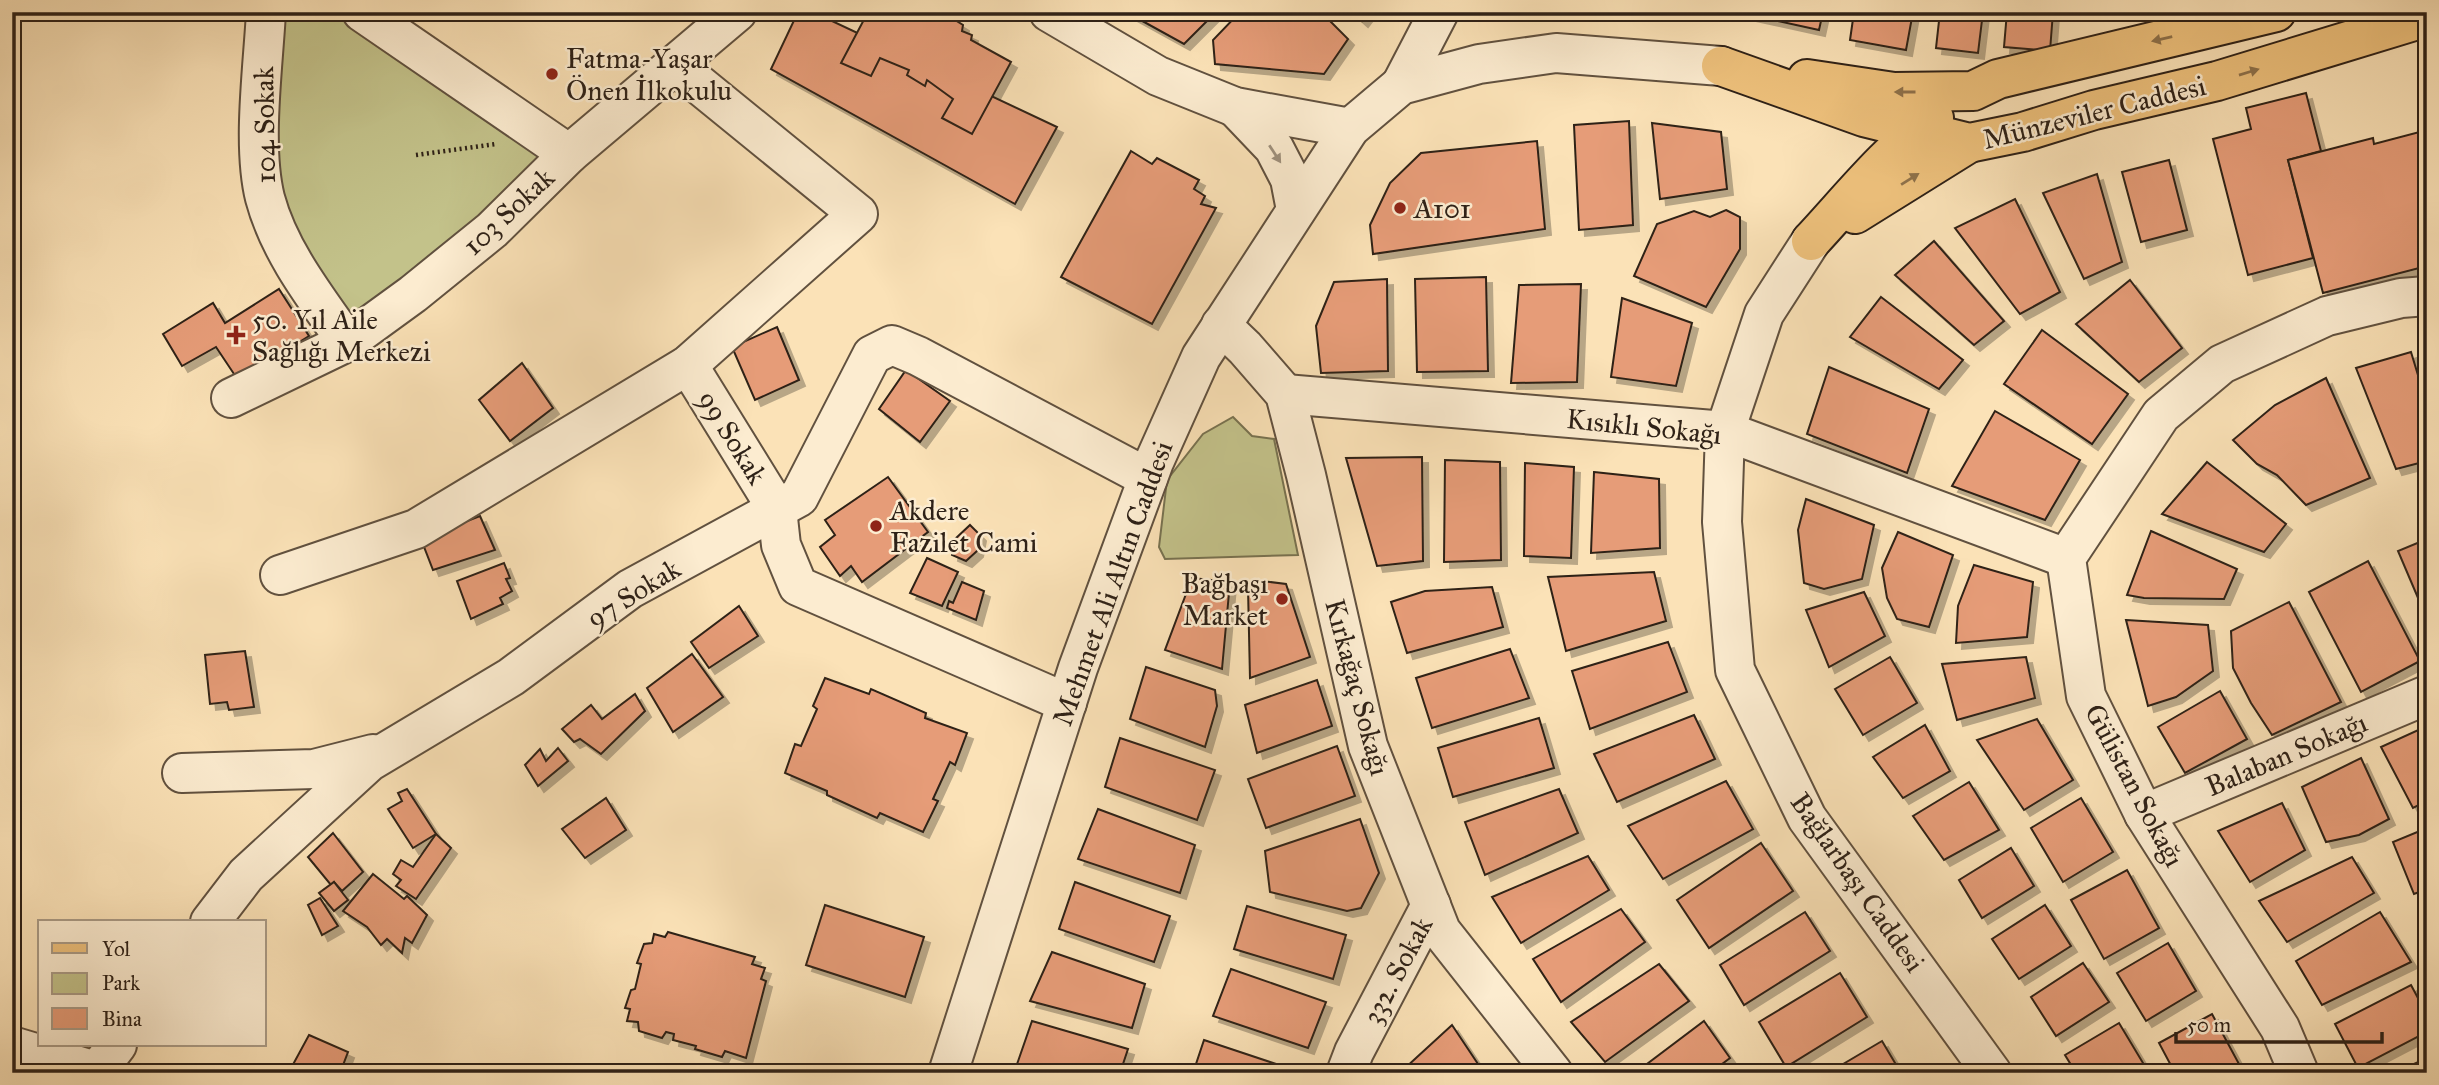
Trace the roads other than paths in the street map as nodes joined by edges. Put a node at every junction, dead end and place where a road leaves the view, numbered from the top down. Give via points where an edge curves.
1 (265, 12) edge
2 (362, 12) edge
3 (737, 12) edge
4 (1048, 12) edge
5 (1439, 12) edge
6 (2276, 12) edge
7 (2427, 17) edge
8 (675, 65) junction
9 (1721, 66) junction
10 (1401, 85) junction
11 (1973, 91) junction
12 (1235, 107) junction
13 (1864, 117) junction
14 (1350, 128) junction
15 (1917, 131) junction
16 (1969, 144) junction
17 (569, 154) junction
18 (1867, 180) junction
19 (1296, 210) junction
20 (1811, 241) junction
21 (2427, 296) edge
22 (1221, 325) junction
23 (347, 342) junction
24 (688, 365) junction
25 (1285, 394) junction
26 (231, 398) dead end
27 (1725, 431) junction
28 (1148, 478) junction
29 (777, 509) junction
30 (2066, 558) junction
31 (281, 575) dead end
32 (2427, 695) edge
33 (1067, 704) junction
34 (389, 750) junction
35 (182, 773) dead end
36 (2144, 814) junction
37 (1431, 905) junction
38 (212, 920) edge
39 (12, 1046) edge
40 (105, 1063) edge
41 (948, 1073) edge
42 (1346, 1073) edge
43 (1553, 1073) edge
44 (1992, 1073) edge
45 (2299, 1073) edge

1 - 23 street, 104 Sokak via 259,158 265,199 285,245
2 - 17 street, 103 Sokak
3 - 8 street
4 - 12 street via 1158,76
5 - 10 street
6 -> 11 main road, Münzeviler Caddesi via 1998,79
16 -> 7 main road, Münzeviler Caddesi via 2217,81
8 - 17 street
8 - 24 street via 858,214
9 - 10 street, Münzeviler Caddesi via 1556,53 1479,64
11 -> 9 main road, Münzeviler Caddesi via 1894,92
9 - 13 main road, Münzeviler Caddesi
10 - 14 street, Münzeviler Caddesi
11 - 15 main road, Bağlarbaşı Caddesi
11 - 16 main road
12 - 14 street
12 -> 19 street via 1273,148 1290,178
13 - 15 main road, Münzeviler Caddesi
13 - 18 main road via 1874,141
14 - 19 street, Mehmet Ali Altın Caddesi
15 - 16 main road, Münzeviler Caddesi
15 - 18 main road, Bağlarbaşı Caddesi
20 -> 16 main road, Bağlarbaşı Caddesi
17 - 23 street, 103 Sokak via 492,230
18 - 20 main road, Bağlarbaşı Caddesi
19 - 22 street, Mehmet Ali Altın Caddesi
20 - 27 street, Bağlarbaşı Caddesi via 1764,314
21 - 30 street via 2327,316 2222,364 2161,415
22 - 25 street, Kırkağaç Sokağı
22 - 28 street, Mehmet Ali Altın Caddesi via 1201,357
23 - 26 street, 103 Sokak
24 - 29 street, 99 Sokak
24 - 31 street via 416,528
25 - 27 street, Kısıklı Sokağı
25 - 37 street, Kırkağaç Sokağı via 1368,746
27 - 30 street, Kısıklı Sokağı
27 - 44 street, Bağlarbaşı Caddesi via 1723,522 1735,670 1807,818
28 - 29 street, 97 Sokak via 892,345 872,355 799,497
28 - 33 street, Mehmet Ali Altın Caddesi
29 - 33 street via 781,545 798,586
29 - 34 street, 97 Sokak via 629,589 511,677
30 - 36 street, Gülistan Sokağı via 2086,696
32 - 36 street, Balaban Sokağı
33 - 41 street, Mehmet Ali Altın Caddesi
34 - 35 street via 314,769
34 - 38 street, 97 Sokak via 369,762 246,874
36 - 45 street, Gülistan Sokağı via 2280,1028
37 - 42 street, 332. Sokak
37 - 43 street, Kırkağaç Sokağı via 1441,930
39 - 40 street

